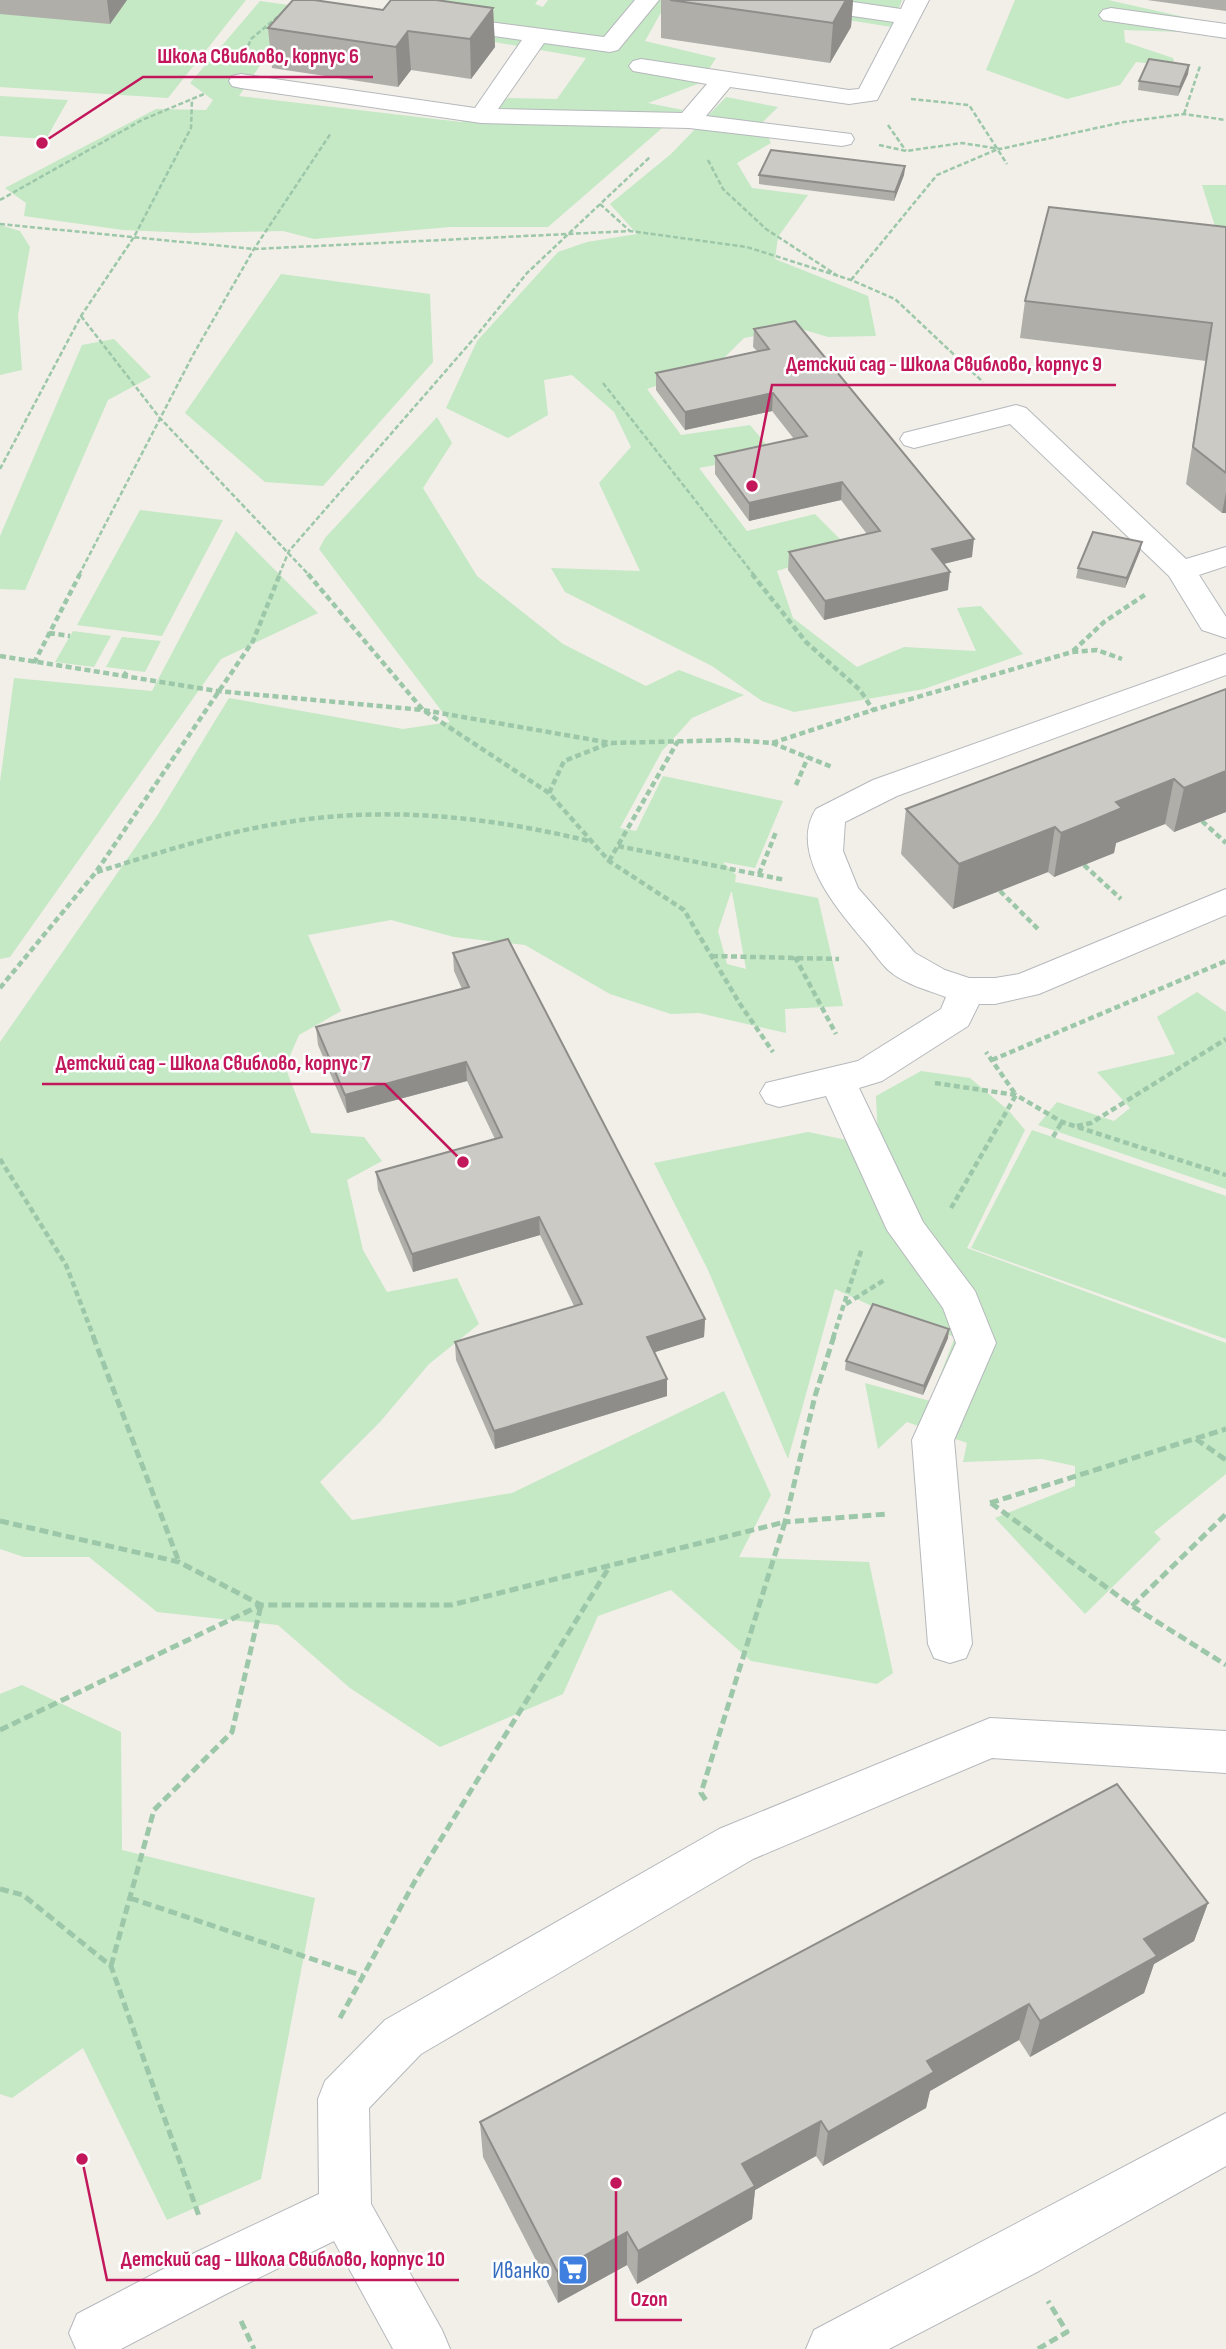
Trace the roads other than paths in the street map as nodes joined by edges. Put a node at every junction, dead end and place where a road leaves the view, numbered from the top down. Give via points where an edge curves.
1 (647, 0) edge
2 (790, 0) edge
3 (913, 9) edge
4 (1111, 15) dead end
5 (422, 20) edge
6 (1219, 30) edge
7 (538, 35) junction
8 (641, 66) dead end
9 (724, 79) junction
10 (241, 81) road end
11 (481, 116) junction
12 (689, 121) junction
13 (842, 139) road end
14 (914, 439) dead end
15 (1226, 556) edge
16 (1181, 570) junction
17 (1226, 629) edge
18 (1226, 664) edge
19 (1226, 901) edge
20 (961, 1004) junction
21 (950, 1644) dead end
22 (1226, 1752) edge
23 (1226, 2138) edge
24 (345, 2208) junction
25 (96, 2333) dead end
26 (423, 2349) edge
27 (833, 2349) edge

1 - 7 lane via 611,45
2 - 3 lane
3 - 9 lane via 868,95 849,97
4 - 6 lane
5 - 7 lane
7 - 11 lane
8 - 9 lane
9 - 12 lane
10 - 11 lane
11 - 12 lane
12 - 13 lane
14 - 16 lane via 1016,414
15 - 16 lane
16 - 17 lane via 1213,623
18 - 20 lane via 885,788 828,817 826,852 842,892 902,962 932,979
19 - 20 lane via 1026,985
20 - 21 lane via 824,1075 841,1086 907,1230 961,1302 976,1343 933,1440
22 - 24 lane via 990,1738 736,1844 403,2037 343,2099
23 - 27 lane
24 - 25 lane
24 - 26 lane

